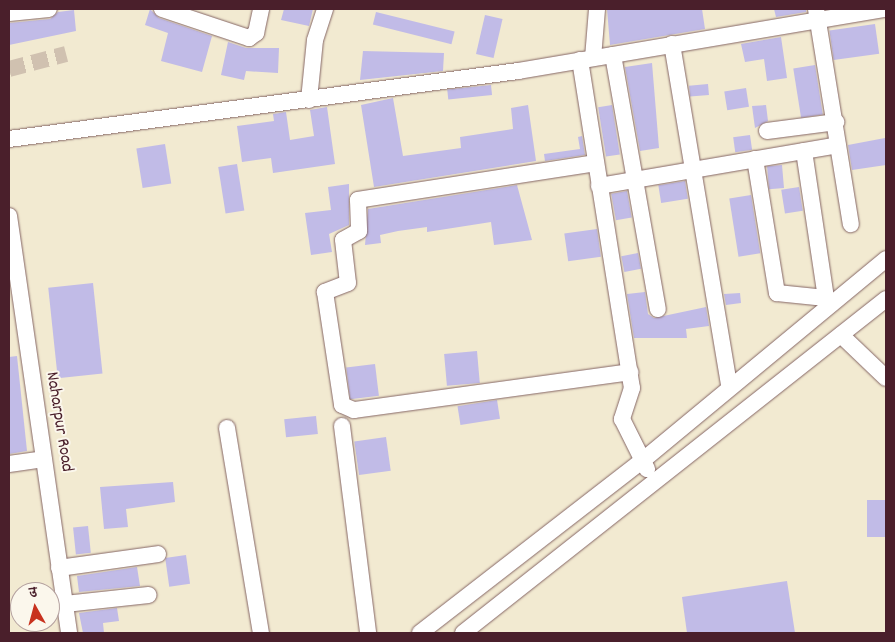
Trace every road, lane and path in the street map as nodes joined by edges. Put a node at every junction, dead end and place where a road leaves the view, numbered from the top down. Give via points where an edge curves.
1 (49, 9) edge
2 (162, 9) edge
3 (261, 9) edge
4 (325, 9) edge
5 (597, 9) edge
6 (886, 9) edge
7 (9, 13) edge
8 (817, 14) edge
9 (672, 44) junction
10 (613, 55) junction
11 (586, 59) junction
12 (309, 100) junction
13 (836, 122) junction
14 (767, 132) dead end
15 (9, 139) edge
16 (838, 145) junction
17 (804, 151) junction
18 (755, 159) junction
19 (596, 163) junction
20 (692, 170) junction
21 (635, 179) junction
22 (599, 186) junction
23 (9, 216) edge
24 (851, 224) dead end
25 (886, 259) edge
26 (886, 299) edge
27 (827, 302) junction
28 (14, 303) edge
29 (658, 309) dead end
30 (841, 335) junction
31 (630, 372) junction
32 (886, 378) edge
33 (729, 384) junction
34 (342, 426) dead end
35 (227, 428) dead end
36 (44, 459) junction
37 (642, 461) junction
38 (9, 464) edge
39 (655, 481) junction
40 (158, 554) dead end
41 (59, 568) junction
42 (149, 595) dead end
43 (65, 604) junction
44 (69, 633) edge
45 (261, 633) edge
46 (368, 633) edge
47 (420, 633) edge
48 (463, 633) edge

1 - 7 street
2 - 3 street via 249,38 256,33
4 - 12 street via 315,40
5 - 11 street
6 - 8 street
8 - 9 street
8 - 13 street
9 - 10 street
9 - 20 street
10 - 11 street
10 - 21 street
11 - 12 street
11 - 19 street
12 - 15 street
13 - 14 street
13 - 16 street
16 - 17 street
16 - 24 street
17 - 18 street
17 - 27 street
18 - 20 street
18 - 27 street via 777,292
19 - 22 street
19 - 31 street via 358,200 360,229 343,240 348,283 324,292 342,404 354,410
20 - 21 street
20 - 33 street
21 - 22 street
21 - 29 street
22 - 31 street
23 - 28 street, Naharpur Road
25 - 27 street
26 - 30 street
27 - 33 street
28 - 36 street, Naharpur Road
30 - 32 street
30 - 39 street
31 - 37 street via 632,393 622,419
33 - 37 street
34 - 46 street
35 - 45 street
36 - 38 street
36 - 41 street, Naharpur Road
37 - 39 street
37 - 47 street
39 - 48 street
40 - 41 street
41 - 43 street, Naharpur Road
42 - 43 street
43 - 44 street, Naharpur Road

